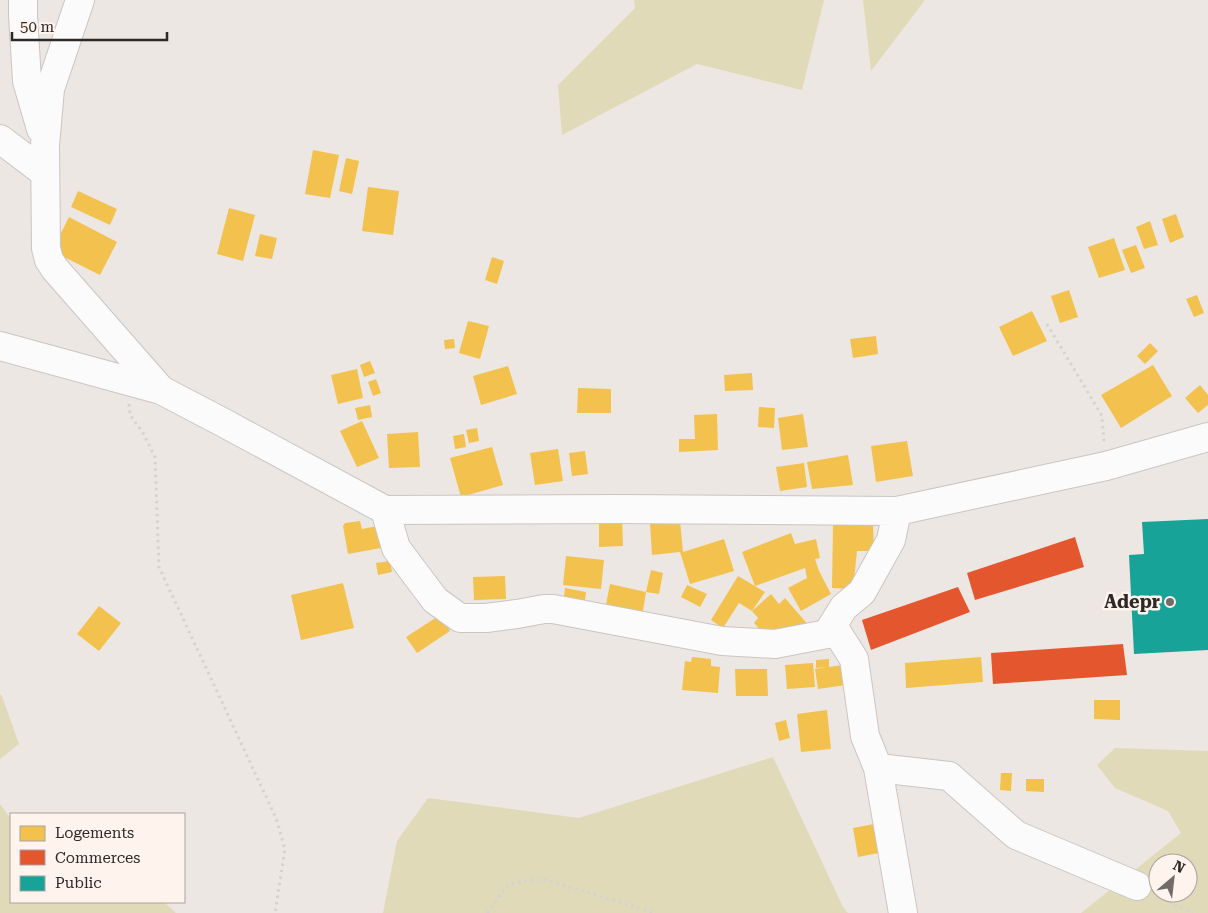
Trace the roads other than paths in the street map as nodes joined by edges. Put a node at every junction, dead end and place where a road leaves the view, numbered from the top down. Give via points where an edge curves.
1 (23, 0) edge
2 (80, 0) edge
3 (0, 139) edge
4 (45, 145) junction
5 (45, 173) junction
6 (0, 346) edge
7 (161, 390) junction
8 (1208, 437) edge
9 (385, 510) junction
10 (897, 511) junction
11 (833, 626) junction
12 (878, 768) junction
13 (1136, 886) road end
14 (903, 913) edge

1 - 4 street via 27,81
2 - 4 street via 50,88
3 - 5 street
4 - 5 street
5 - 7 street via 46,248 50,260
6 - 7 street
7 - 9 street
8 - 10 street via 1106,466
9 - 10 street
9 - 11 street via 396,548 434,600 460,618 486,618 553,609 722,641 775,644 827,634
10 - 11 street via 891,540 862,592 844,607
11 - 12 street via 854,659 865,736
12 - 13 street via 949,776 1016,835
12 - 14 street

